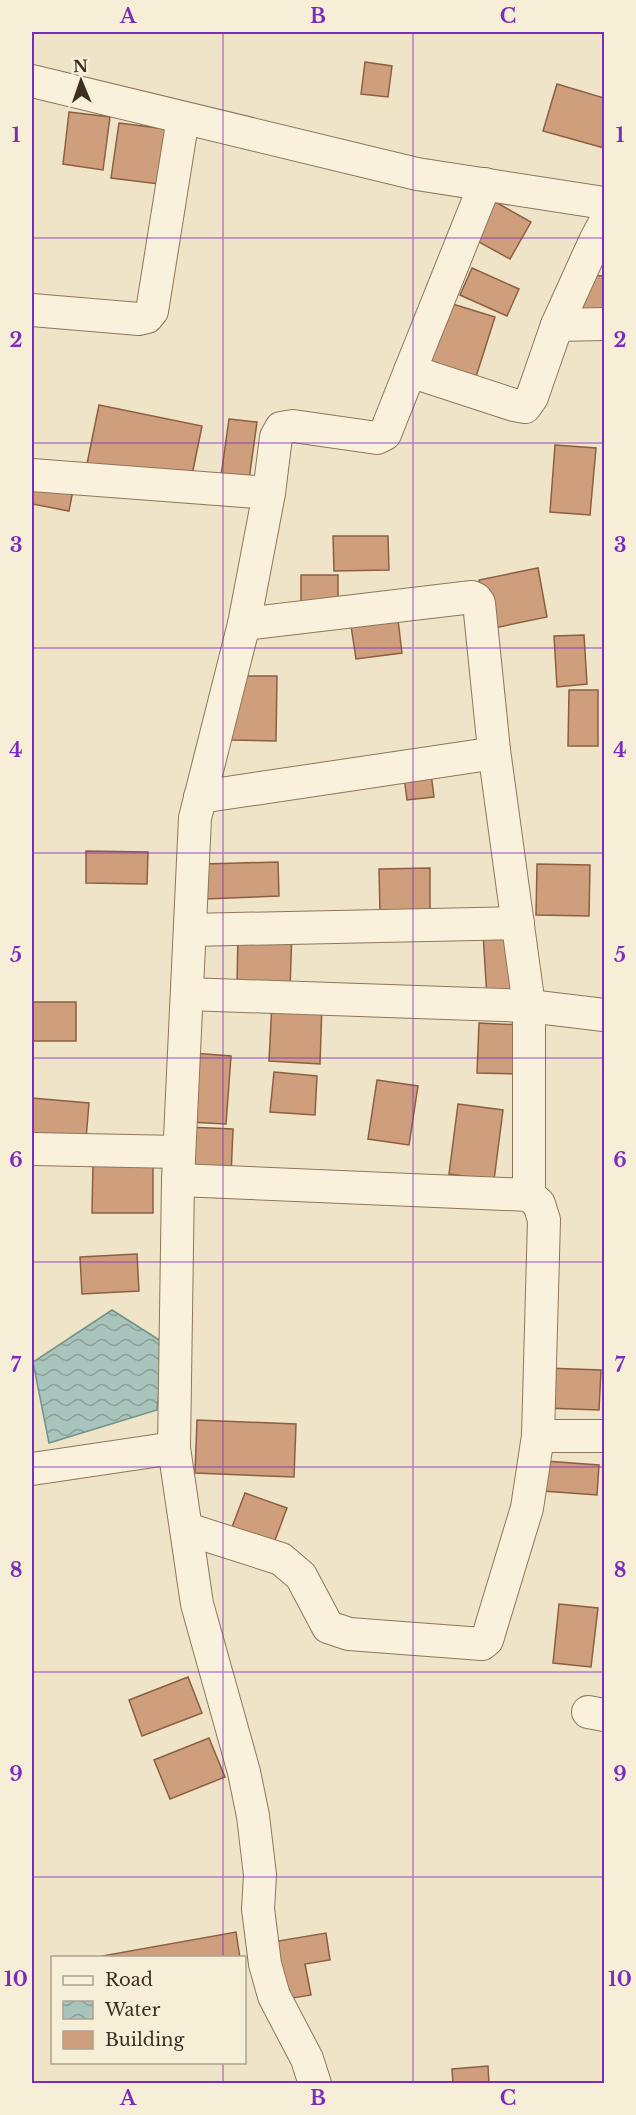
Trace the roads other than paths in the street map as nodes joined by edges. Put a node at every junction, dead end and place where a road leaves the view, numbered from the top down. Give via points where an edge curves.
1 (32, 81) edge
2 (183, 118) junction
3 (485, 184) junction
4 (604, 204) edge
5 (604, 225) edge
6 (32, 310) edge
7 (604, 324) edge
8 (557, 325) junction
9 (410, 371) junction
10 (32, 475) edge
11 (270, 493) junction
12 (244, 624) junction
13 (494, 750) junction
14 (200, 797) junction
15 (518, 923) junction
16 (190, 930) junction
17 (187, 994) junction
18 (529, 1006) junction
19 (604, 1015) edge
20 (32, 1149) edge
21 (179, 1166) junction
22 (530, 1195) junction
23 (538, 1436) junction
24 (604, 1436) edge
25 (174, 1448) junction
26 (32, 1469) edge
27 (187, 1530) junction
28 (315, 2084) edge

1 - 2 street
2 - 3 street via 417,174
2 - 6 street via 152,311 140,319
3 - 4 street
3 - 9 street
5 - 8 street
7 - 8 street
8 - 9 street via 525,407
9 - 11 street via 382,436 281,428 276,437
10 - 11 street
11 - 12 street
12 - 13 street via 477,599
12 - 14 street
13 - 14 street via 489,754
13 - 15 street
14 - 16 street via 195,818
15 - 16 street
15 - 18 street
16 - 17 street
17 - 18 street
17 - 21 street
18 - 19 street
18 - 22 street
20 - 21 street
21 - 22 street
21 - 25 street
22 - 23 street via 539,1204 544,1220
23 - 24 street
23 - 27 street via 527,1508 487,1640 482,1644 349,1634 328,1627 301,1576 281,1559
25 - 26 street
25 - 27 street
27 - 28 street via 197,1604 254,1816 265,1964 274,1996 307,2059

